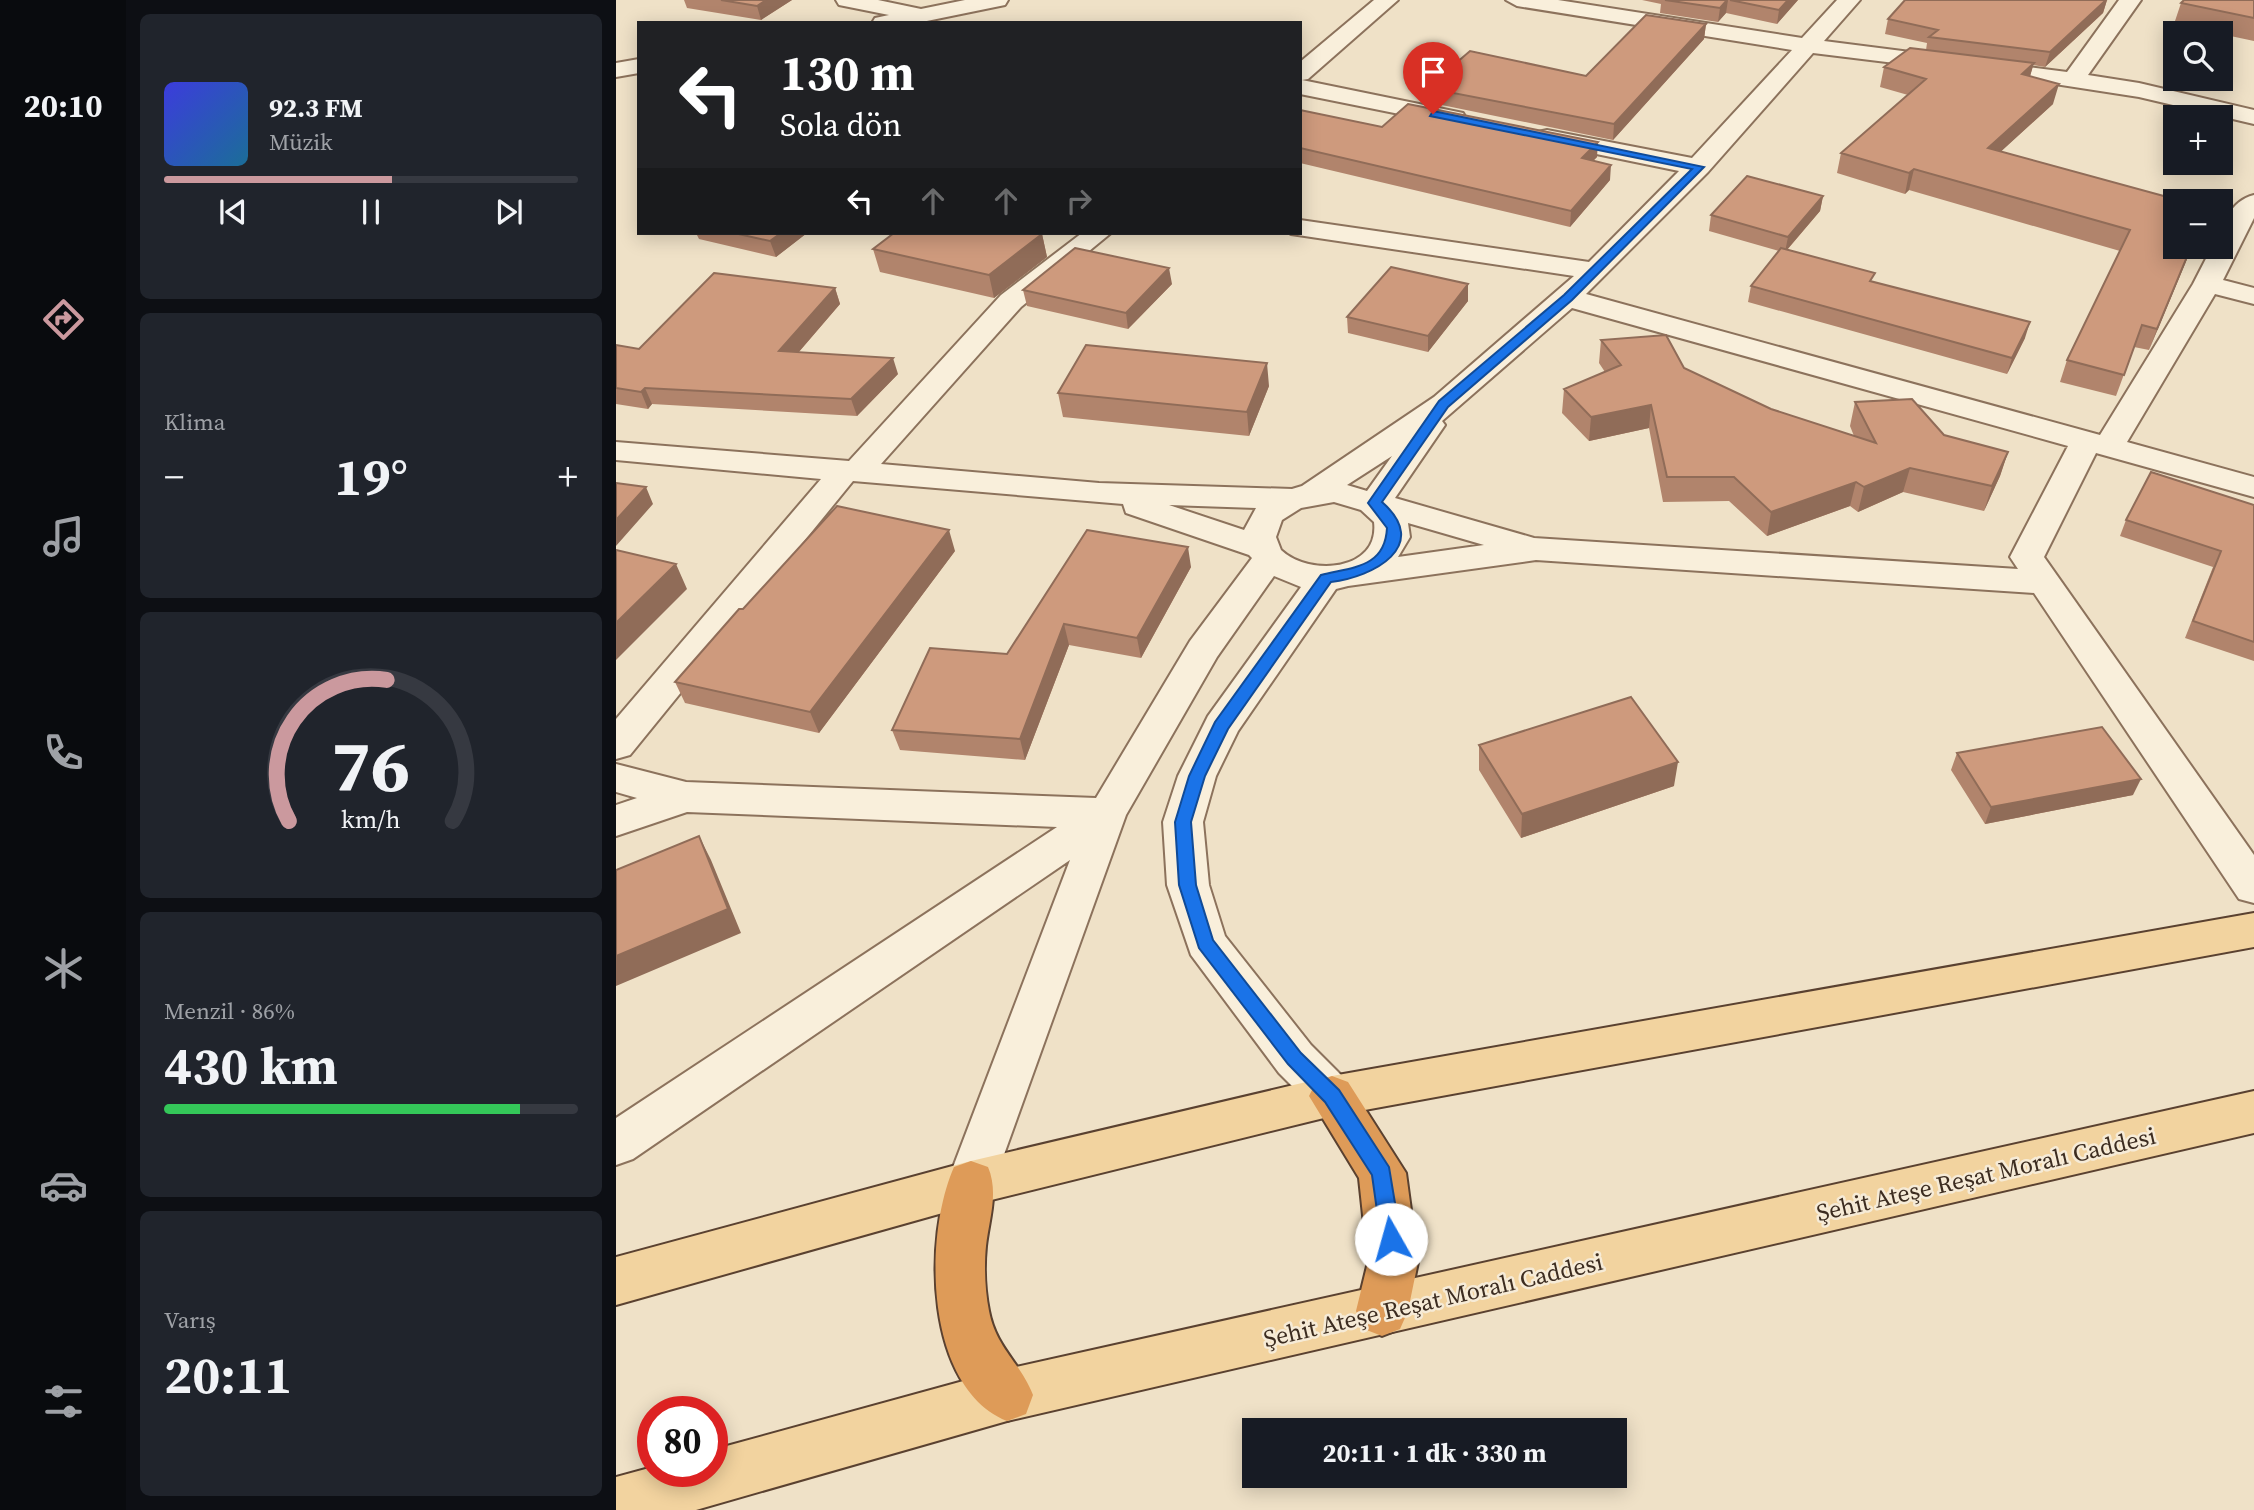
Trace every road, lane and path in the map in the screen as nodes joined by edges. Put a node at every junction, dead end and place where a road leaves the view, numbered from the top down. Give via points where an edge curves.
1 (847, 0) edge
2 (997, 0) edge
3 (1387, 0) edge
4 (1517, 0) edge
5 (1849, 0) edge
6 (2130, 0) edge
7 (921, 15) junction
8 (892, 21) edge
9 (1808, 46) junction
10 (637, 66) edge
11 (616, 70) edge
12 (1302, 72) edge
13 (2073, 80) junction
14 (1302, 87) edge
15 (2254, 117) edge
16 (1473, 122) edge
17 (1526, 133) edge
18 (1699, 167) junction
19 (2254, 203) edge
20 (1302, 228) edge
21 (1095, 235) edge
22 (1596, 271) junction
23 (2207, 284) junction
24 (2254, 296) edge
25 (1568, 298) junction
26 (1444, 404) junction
27 (2097, 445) junction
28 (616, 451) edge
29 (851, 471) junction
30 (2254, 487) edge
31 (1099, 493) junction
32 (1304, 496) junction
33 (1375, 503) junction
34 (1536, 549) junction
35 (1265, 553) junction
36 (1338, 577) junction
37 (2045, 582) junction
38 (616, 744) edge
39 (616, 778) edge
40 (686, 797) junction
41 (1107, 814) junction
42 (616, 821) edge
43 (2254, 887) edge
44 (2254, 930) edge
45 (1332, 1096) junction
46 (2254, 1112) edge
47 (616, 1144) edge
48 (971, 1183) junction
49 (616, 1281) edge
50 (1382, 1311) junction
51 (1007, 1395) junction
52 (616, 1505) edge

1 - 7 street
2 - 7 street
3 - 12 street
4 - 9 street
5 - 9 street
6 - 13 street
7 - 8 street
9 - 13 street
9 - 18 street
10 - 11 street
13 - 15 street
14 - 16 street
17 - 18 street
18 - 22 street
19 - 23 street via 2238,220
20 - 22 street
21 - 29 street via 1011,300
22 - 25 street
23 - 24 street
23 - 27 street
25 - 26 street
25 - 27 street
26 - 32 street
26 - 33 street
27 - 30 street
27 - 37 street via 2027,557
28 - 29 street
29 - 31 street
29 - 38 street
31 - 32 street
31 - 35 street
32 - 33 street via 1356,495
32 - 35 street via 1277,507 1265,519 1260,533
33 - 34 street
33 - 36 street via 1394,528 1394,542 1370,567
34 - 36 street
34 - 37 street
35 - 36 street via 1284,569 1303,576
35 - 41 street
36 - 45 street via 1221,726 1197,776 1183,822 1188,885 1206,943 1294,1059
37 - 43 street
39 - 40 street
40 - 41 street
40 - 42 street
41 - 47 street
41 - 48 street
44 - 45 main road
45 - 48 main road
45 - 50 highway via 1382,1173 1393,1262
46 - 50 main road, Şehit Ateşe Reşat Moralı Caddesi
48 - 49 main road
48 - 51 highway via 961,1249 963,1310 976,1357
50 - 51 main road, Şehit Ateşe Reşat Moralı Caddesi
51 - 52 main road, Şehit Ateşe Reşat Moralı Caddesi

